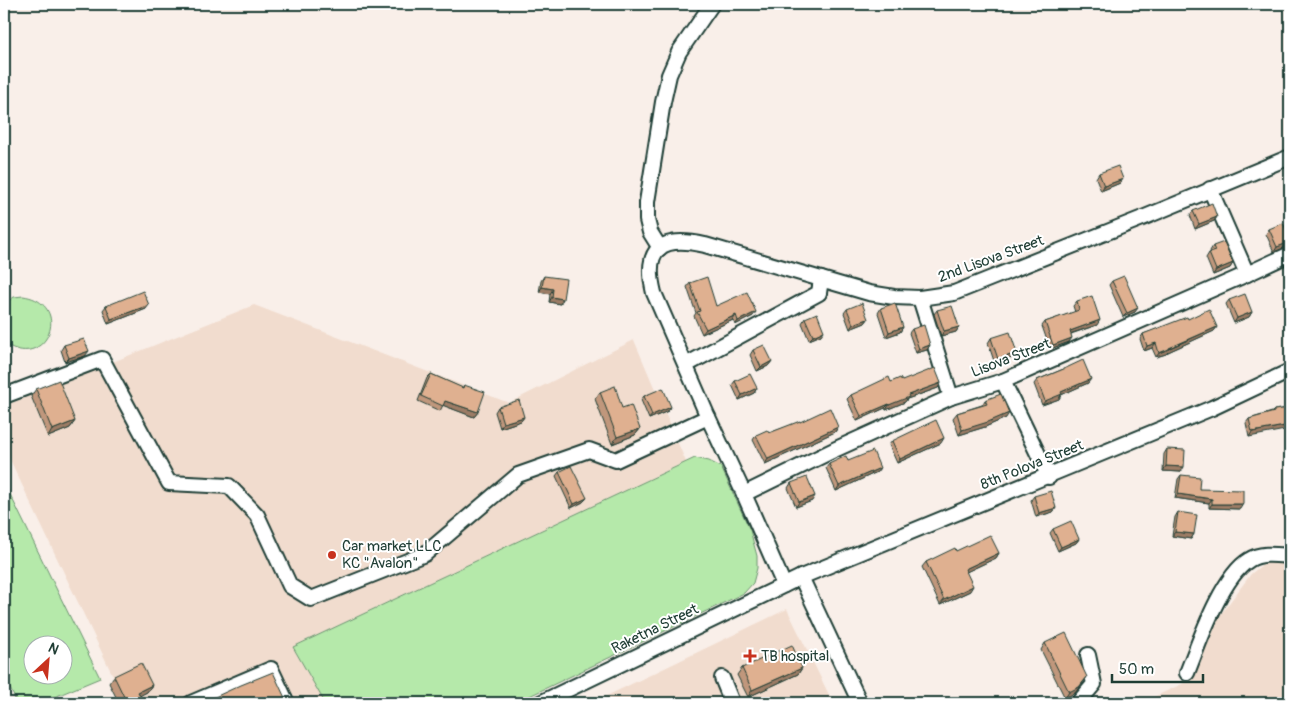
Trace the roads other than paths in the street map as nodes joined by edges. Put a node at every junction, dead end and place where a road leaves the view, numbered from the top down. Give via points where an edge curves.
1 (712, 4) edge
2 (1290, 157) edge
3 (1210, 190) junction
4 (660, 248) junction
5 (1290, 254) edge
6 (1247, 274) junction
7 (821, 279) junction
8 (920, 298) junction
9 (686, 365) junction
10 (1290, 371) edge
11 (1003, 381) junction
12 (4, 396) edge
13 (951, 396) junction
14 (708, 417) junction
15 (1049, 476) junction
16 (744, 494) junction
17 (1290, 556) edge
18 (801, 577) junction
19 (784, 585) junction
20 (1088, 655) dead end
21 (1187, 674) dead end
22 (722, 678) dead end
23 (192, 703) edge
24 (287, 703) edge
25 (540, 703) edge
26 (731, 703) edge
27 (860, 703) edge
28 (1078, 703) edge

1 - 4 street via 679,52 669,75 663,102 647,220
2 - 3 street, 2nd Lisova Street
3 - 6 street
3 - 8 street, 2nd Lisova Street via 954,293
4 - 7 street, 2nd Lisova Street via 669,242 689,241
4 - 9 street via 650,266 654,293
5 - 6 street, Lisova Street
6 - 11 street, Lisova Street
7 - 8 street, 2nd Lisova Street via 894,297
7 - 9 street via 819,293
8 - 13 street
9 - 14 street
10 - 15 street, 8th Polova Street via 1212,408
11 - 13 street, Lisova Street
11 - 15 street
12 - 14 street via 102,359 169,483 229,486 257,515 290,586 311,599 425,554 518,475 589,450 616,460
13 - 16 street, Lisova Street
14 - 16 street
15 - 18 street, 8th Polova Street
16 - 19 street
17 - 21 street via 1260,555 1237,571 1224,587
18 - 19 street, 8th Polova Street
18 - 27 street
19 - 25 street, Raketna Street
20 - 28 street via 1094,684
22 - 26 street
23 - 24 street via 271,670

